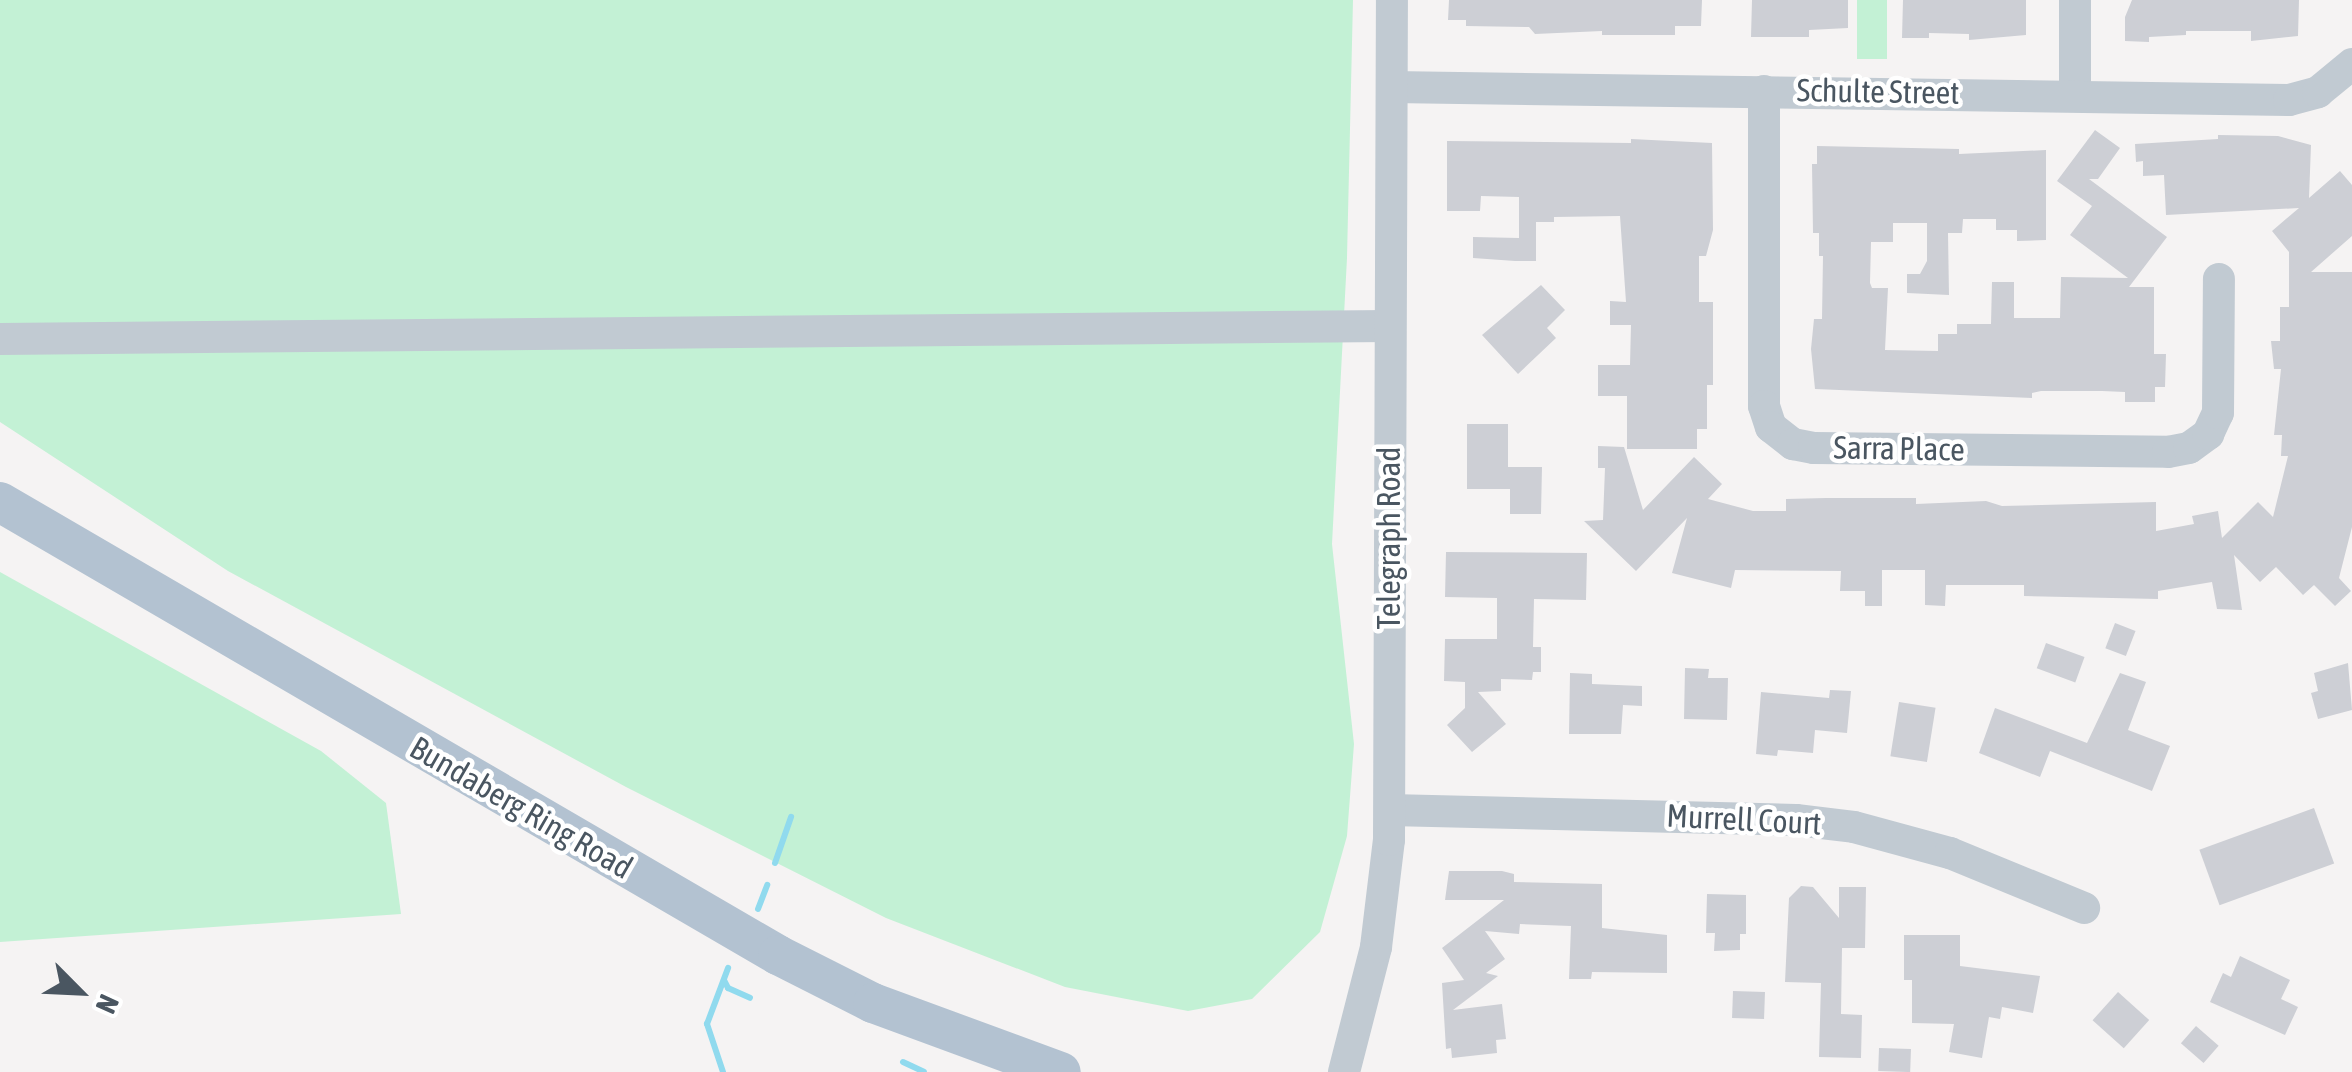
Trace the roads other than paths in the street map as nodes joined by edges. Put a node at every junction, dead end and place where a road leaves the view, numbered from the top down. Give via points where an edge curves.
1 (1392, 0) edge
2 (2075, 0) edge
3 (2352, 64) edge
4 (1392, 87) junction
5 (1764, 91) junction
6 (2075, 94) junction
7 (2219, 279) dead end
8 (1390, 326) junction
9 (0, 340) edge
10 (0, 502) edge
11 (1390, 810) junction
12 (2084, 908) dead end
13 (1061, 1072) edge
14 (1344, 1072) edge

1 - 4 street, Telegraph Road
2 - 6 street
3 - 6 street, Schulte Street via 2306,99
4 - 5 street, Schulte Street
4 - 8 street, Telegraph Road
5 - 6 street, Schulte Street
5 - 7 street, Sarra Place via 1763,396 1773,438 1814,448 2168,452 2208,445 2220,402
8 - 9 street
8 - 11 street, Telegraph Road
10 - 13 main road, Bundaberg Ring Road via 778,955 873,1003
11 - 12 street, Murrell Court via 1854,827 1965,858
11 - 14 street, Telegraph Road via 1384,904

